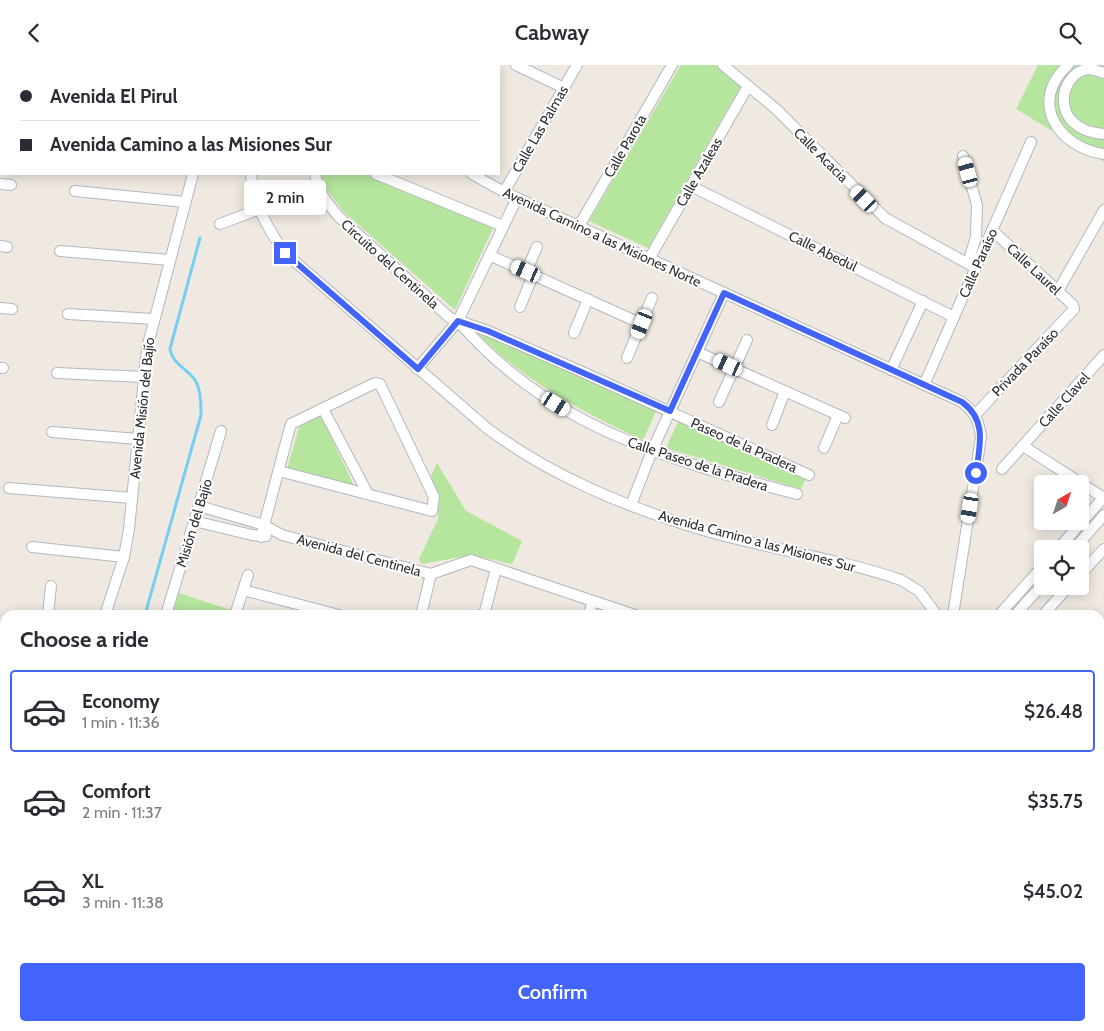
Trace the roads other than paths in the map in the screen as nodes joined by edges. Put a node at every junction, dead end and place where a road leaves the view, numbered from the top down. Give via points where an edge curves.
1 (516, 65) edge
2 (576, 65) edge
3 (672, 65) edge
4 (724, 65) edge
5 (1068, 65) edge
6 (1087, 67) edge
7 (1104, 73) edge
8 (748, 86) junction
9 (564, 88) junction
10 (1104, 134) edge
11 (1031, 142) dead end
12 (1104, 154) edge
13 (964, 156) dead end
14 (193, 175) edge
15 (251, 175) edge
16 (315, 175) edge
17 (378, 175) edge
18 (474, 175) edge
19 (0, 184) edge
20 (11, 185) dead end
21 (691, 186) junction
22 (317, 188) junction
23 (76, 191) dead end
24 (504, 192) junction
25 (297, 195) dead end
26 (516, 198) junction
27 (286, 199) dead end
28 (185, 202) junction
29 (259, 209) junction
30 (1104, 210) edge
31 (220, 224) dead end
32 (503, 226) junction
33 (579, 226) junction
34 (992, 230) junction
35 (537, 247) dead end
36 (60, 251) dead end
37 (490, 255) junction
38 (649, 259) junction
39 (170, 260) junction
40 (972, 265) junction
41 (530, 273) junction
42 (1058, 291) junction
43 (724, 293) junction
44 (652, 298) dead end
45 (588, 299) junction
46 (923, 301) junction
47 (520, 307) dead end
48 (0, 308) edge
49 (12, 309) dead end
50 (1074, 309) joint
51 (68, 313) dead end
52 (954, 317) junction
53 (154, 319) junction
54 (458, 321) junction
55 (642, 324) junction
56 (574, 333) dead end
57 (747, 340) dead end
58 (697, 352) junction
59 (1104, 355) edge
60 (627, 358) dead end
61 (734, 368) junction
62 (418, 369) junction
63 (891, 369) junction
64 (57, 373) dead end
65 (144, 377) junction
66 (924, 385) junction
67 (785, 391) junction
68 (719, 402) dead end
69 (322, 409) junction
70 (670, 411) junction
71 (976, 415) junction
72 (772, 425) dead end
73 (221, 431) dead end
74 (52, 432) dead end
75 (138, 439) junction
76 (1023, 446) junction
77 (824, 448) dead end
78 (652, 451) junction
79 (1002, 469) dead end
80 (279, 471) junction
81 (809, 475) dead end
82 (9, 488) dead end
83 (368, 494) junction
84 (797, 494) dead end
85 (1104, 497) edge
86 (132, 498) junction
87 (199, 505) junction
88 (631, 505) junction
89 (1104, 515) edge
90 (194, 521) junction
91 (264, 525) junction
92 (282, 535) junction
93 (261, 537) junction
94 (1066, 540) edge
95 (1082, 540) edge
96 (32, 547) dead end
97 (1104, 549) edge
98 (124, 557) junction
99 (1089, 565) edge
100 (496, 569) junction
101 (431, 574) junction
102 (248, 575) dead end
103 (1034, 576) edge
104 (51, 586) dead end
105 (243, 590) junction
106 (1034, 594) edge
107 (1061, 595) edge
108 (593, 601) junction
109 (49, 610) edge
110 (107, 610) edge
111 (167, 610) edge
112 (237, 610) edge
113 (308, 610) edge
114 (422, 610) edge
115 (485, 610) edge
116 (590, 610) edge
117 (621, 610) edge
118 (933, 610) edge
119 (954, 610) edge
120 (1003, 610) edge
121 (1020, 610) edge
122 (1047, 610) edge

1 - 9 street
2 - 9 street, Calle Las Palmas
3 - 33 street, Calle Parota
4 - 8 street, Calle Acacia
5 - 12 street via 1054,82 1050,95 1052,120 1068,141 1083,150
6 - 7 street
6 - 10 street via 1069,84 1063,107 1078,128
8 - 21 street, Calle Azaleas
8 - 40 street, Calle Acacia via 776,109 885,218
9 - 24 street, Calle Las Palmas
11 - 34 street, Calle Paraíso
13 - 40 street via 977,205
14 - 28 street, Avenida Misión del Bajío
15 - 29 street, Avenida Camino a las Misiones Sur
16 - 22 street, Circuito del Centinela
17 - 32 street
18 - 24 street, Avenida Camino a las Misiones Norte
19 - 20 street
21 - 38 street, Calle Azaleas
21 - 46 street, Calle Abedul
22 - 25 street
22 - 54 street, Circuito del Centinela via 339,217 450,318
23 - 28 street
24 - 26 street, Avenida Camino a las Misiones Norte
26 - 32 street
26 - 33 street, Avenida Camino a las Misiones Norte
27 - 29 street
28 - 39 street, Avenida Misión del Bajío
29 - 31 street
29 - 62 street, Avenida Camino a las Misiones Sur via 285,253
30 - 42 street
32 - 37 street
33 - 38 street, Avenida Camino a las Misiones Norte
34 - 40 street, Calle Paraíso
34 - 42 street, Calle Laurel
35 - 41 street
36 - 39 street
37 - 41 street
37 - 54 street
38 - 43 street, Avenida Camino a las Misiones Norte
39 - 53 street, Avenida Misión del Bajío
40 - 52 street, Calle Paraíso
41 - 45 street
41 - 47 street
42 - 50 street, Calle Laurel
43 - 58 street
43 - 63 street, Avenida Camino a las Misiones Norte
44 - 55 street
45 - 55 street
45 - 56 street
46 - 52 street, Calle Abedul
46 - 63 street
48 - 49 street
50 - 71 street, Privada Paraíso
51 - 53 street
52 - 66 street, Calle Paraíso
53 - 65 street, Avenida Misión del Bajío
54 - 62 street
54 - 70 street, Paseo de la Pradera via 488,331
54 - 78 street, Calle Paseo de la Pradera via 476,343 540,394 611,435
55 - 60 street
57 - 61 street
58 - 61 street
58 - 70 street
59 - 76 street, Calle Clavel
61 - 67 street
61 - 68 street
62 - 88 street, Avenida Camino a las Misiones Sur via 488,429 523,454 565,478
63 - 66 street, Avenida Camino a las Misiones Norte
64 - 65 street
65 - 75 street, Avenida Misión del Bajío
66 - 71 street, Avenida Camino a las Misiones Norte via 962,402
67 - 72 street
67 - 77 street via 841,417
69 - 80 street via 291,424
69 - 83 street
69 - 83 street via 375,383 380,384 434,497 432,511
70 - 78 street
70 - 81 street, Paseo de la Pradera
71 - 119 street via 981,437
73 - 87 street, Misión del Bajío
74 - 75 street
75 - 86 street, Avenida Misión del Bajío
76 - 79 street, Calle Clavel
76 - 85 street
78 - 84 street, Calle Paseo de la Pradera
78 - 88 street
80 - 83 street
80 - 91 street
82 - 86 street
85 - 94 street
86 - 98 street, Avenida Misión del Bajío
87 - 90 street, Misión del Bajío
87 - 91 street, Avenida del Centinela
88 - 118 street, Avenida Camino a las Misiones Sur via 704,530 901,581 919,591
89 - 95 street
90 - 93 street, Avenida del Centinela
90 - 111 street, Misión del Bajío
91 - 92 street, Avenida del Centinela
91 - 93 street
92 - 93 street, Avenida del Centinela
92 - 101 street, Avenida del Centinela
96 - 98 street
97 - 99 street
98 - 110 street, Avenida Misión del Bajío
100 - 101 street, Avenida del Centinela via 471,561
100 - 108 street, Avenida del Centinela
100 - 115 street
101 - 114 street
102 - 105 street
103 - 120 street
104 - 109 street
105 - 112 street
105 - 113 street
106 - 121 street
107 - 122 street
108 - 116 street
108 - 117 street, Avenida del Centinela

